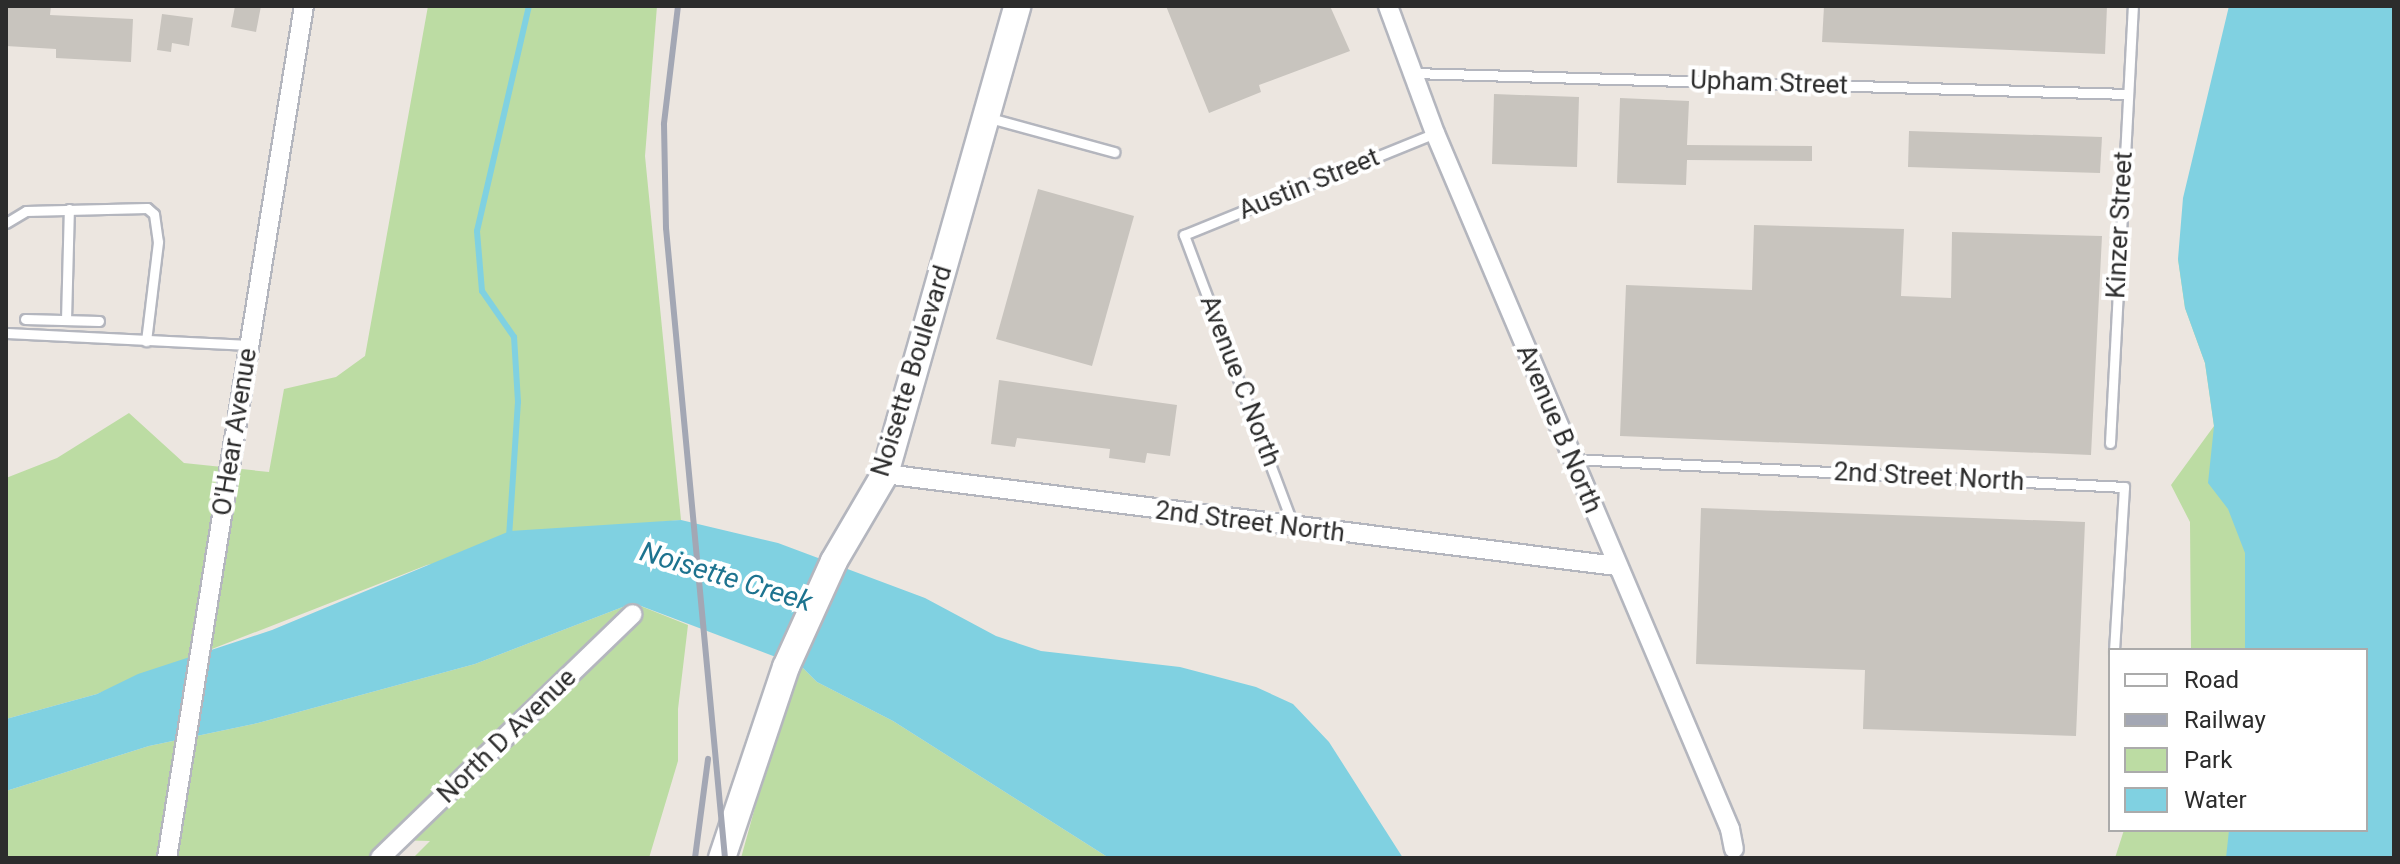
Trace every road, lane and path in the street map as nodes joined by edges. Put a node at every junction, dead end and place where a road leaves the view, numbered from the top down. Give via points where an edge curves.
1 (304, 6) edge
2 (1017, 6) edge
3 (1388, 6) edge
4 (2133, 6) edge
5 (1412, 73) junction
6 (2127, 94) junction
7 (987, 118) junction
8 (1435, 133) junction
9 (1114, 152) dead end
10 (69, 209) junction
11 (6, 223) edge
12 (1184, 235) joint
13 (25, 319) dead end
14 (66, 320) junction
15 (99, 321) dead end
16 (6, 333) edge
17 (146, 341) junction
18 (250, 345) junction
19 (2110, 443) dead end
20 (1572, 459) junction
21 (885, 474) junction
22 (1294, 528) junction
23 (1616, 566) junction
24 (633, 614) dead end
25 (2114, 648) edge
26 (1734, 849) dead end
27 (167, 858) edge
28 (380, 858) edge
29 (722, 858) edge

1 - 18 street, O'Hear Avenue
2 - 7 street, Noisette Boulevard
3 - 5 street, Avenue B North
4 - 6 lane, Kinzer Street
5 - 6 lane, Upham Street
5 - 8 street, Avenue B North
6 - 19 lane, Kinzer Street
7 - 9 lane
7 - 21 street, Noisette Boulevard
8 - 12 lane, Austin Street
8 - 20 street, Avenue B North
10 - 11 lane via 26,211
10 - 14 lane
10 - 17 lane via 118,206 147,208 154,214 158,242
12 - 22 lane, Avenue C North
13 - 14 lane
14 - 15 lane
16 - 17 lane
17 - 18 lane
18 - 27 street, O'Hear Avenue
20 - 23 street, Avenue B North
20 - 25 lane, 2nd Street North via 2124,487
21 - 22 street, 2nd Street North
21 - 29 street, Noisette Boulevard via 834,561 786,667
22 - 23 street, 2nd Street North
23 - 26 street, Avenue B North via 1730,829
24 - 28 street, North D Avenue

